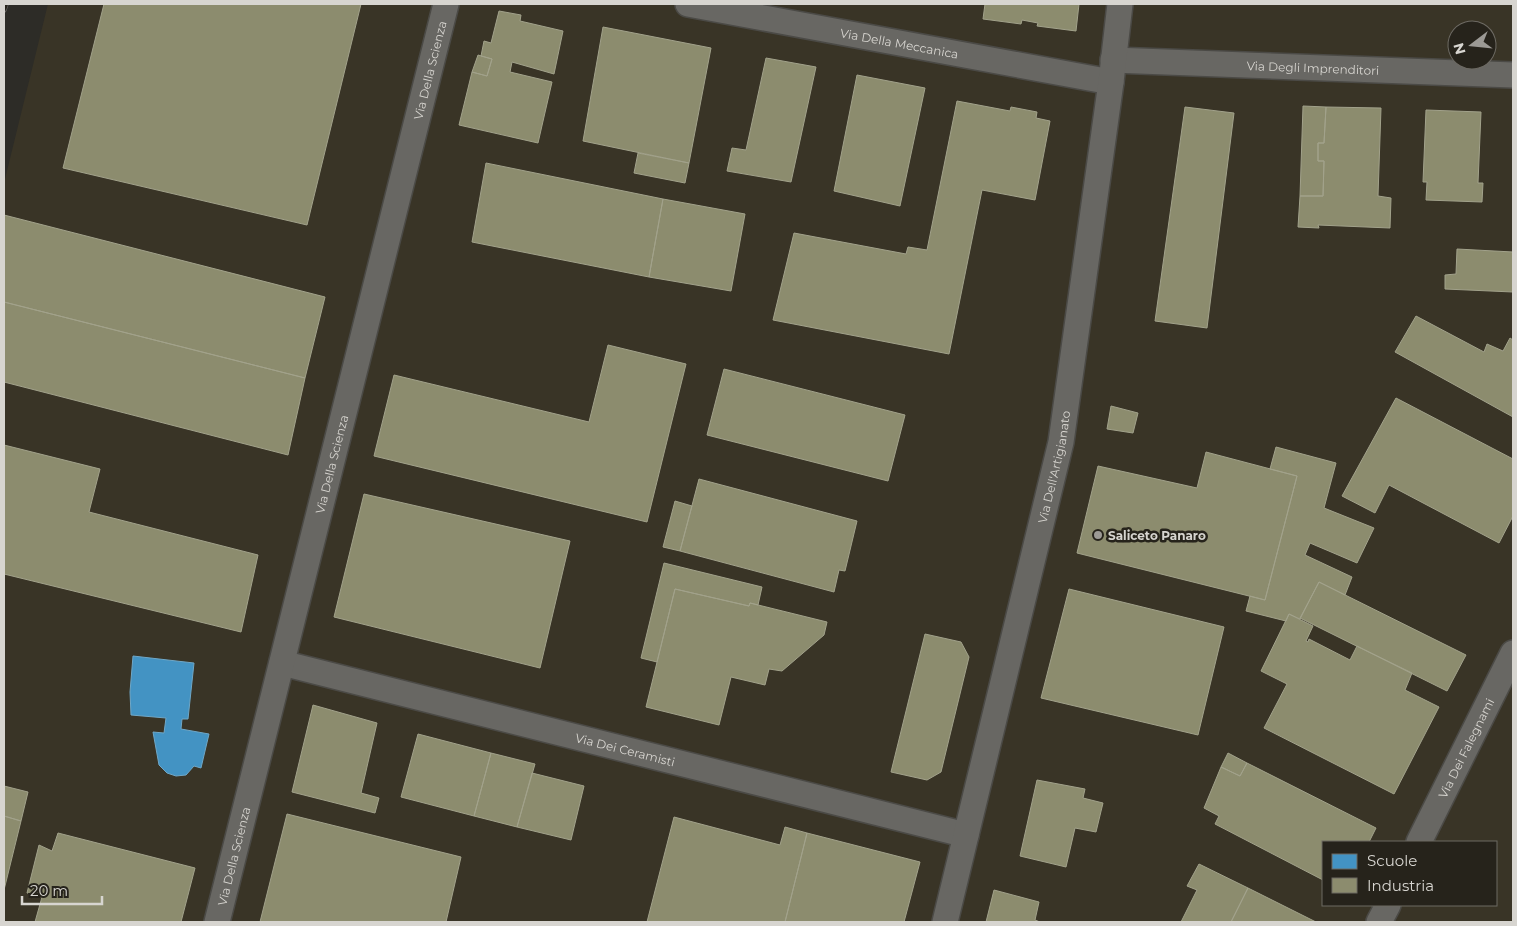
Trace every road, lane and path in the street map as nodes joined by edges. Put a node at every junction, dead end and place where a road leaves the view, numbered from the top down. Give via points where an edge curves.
1 (446, 4) edge
2 (688, 4) edge
3 (1120, 4) edge
4 (1112, 71) junction
5 (1513, 75) edge
6 (1513, 653) edge
7 (282, 663) junction
8 (966, 835) junction
9 (1419, 841) edge
10 (1387, 906) edge
11 (217, 922) edge
12 (945, 922) edge
13 (1379, 922) edge

1 - 7 street, Via Della Scienza
2 - 4 street, Via Della Meccanica
3 - 4 street, Via Dell'Artigianato
4 - 5 street, Via Degli Imprenditori
4 - 8 street, Via Dell'Artigianato via 1061,442
6 - 9 street, Via Dei Falegnami
7 - 8 street, Via Dei Ceramisti
7 - 11 street, Via Della Scienza
8 - 12 street, Via Dell'Artigianato
10 - 13 street

